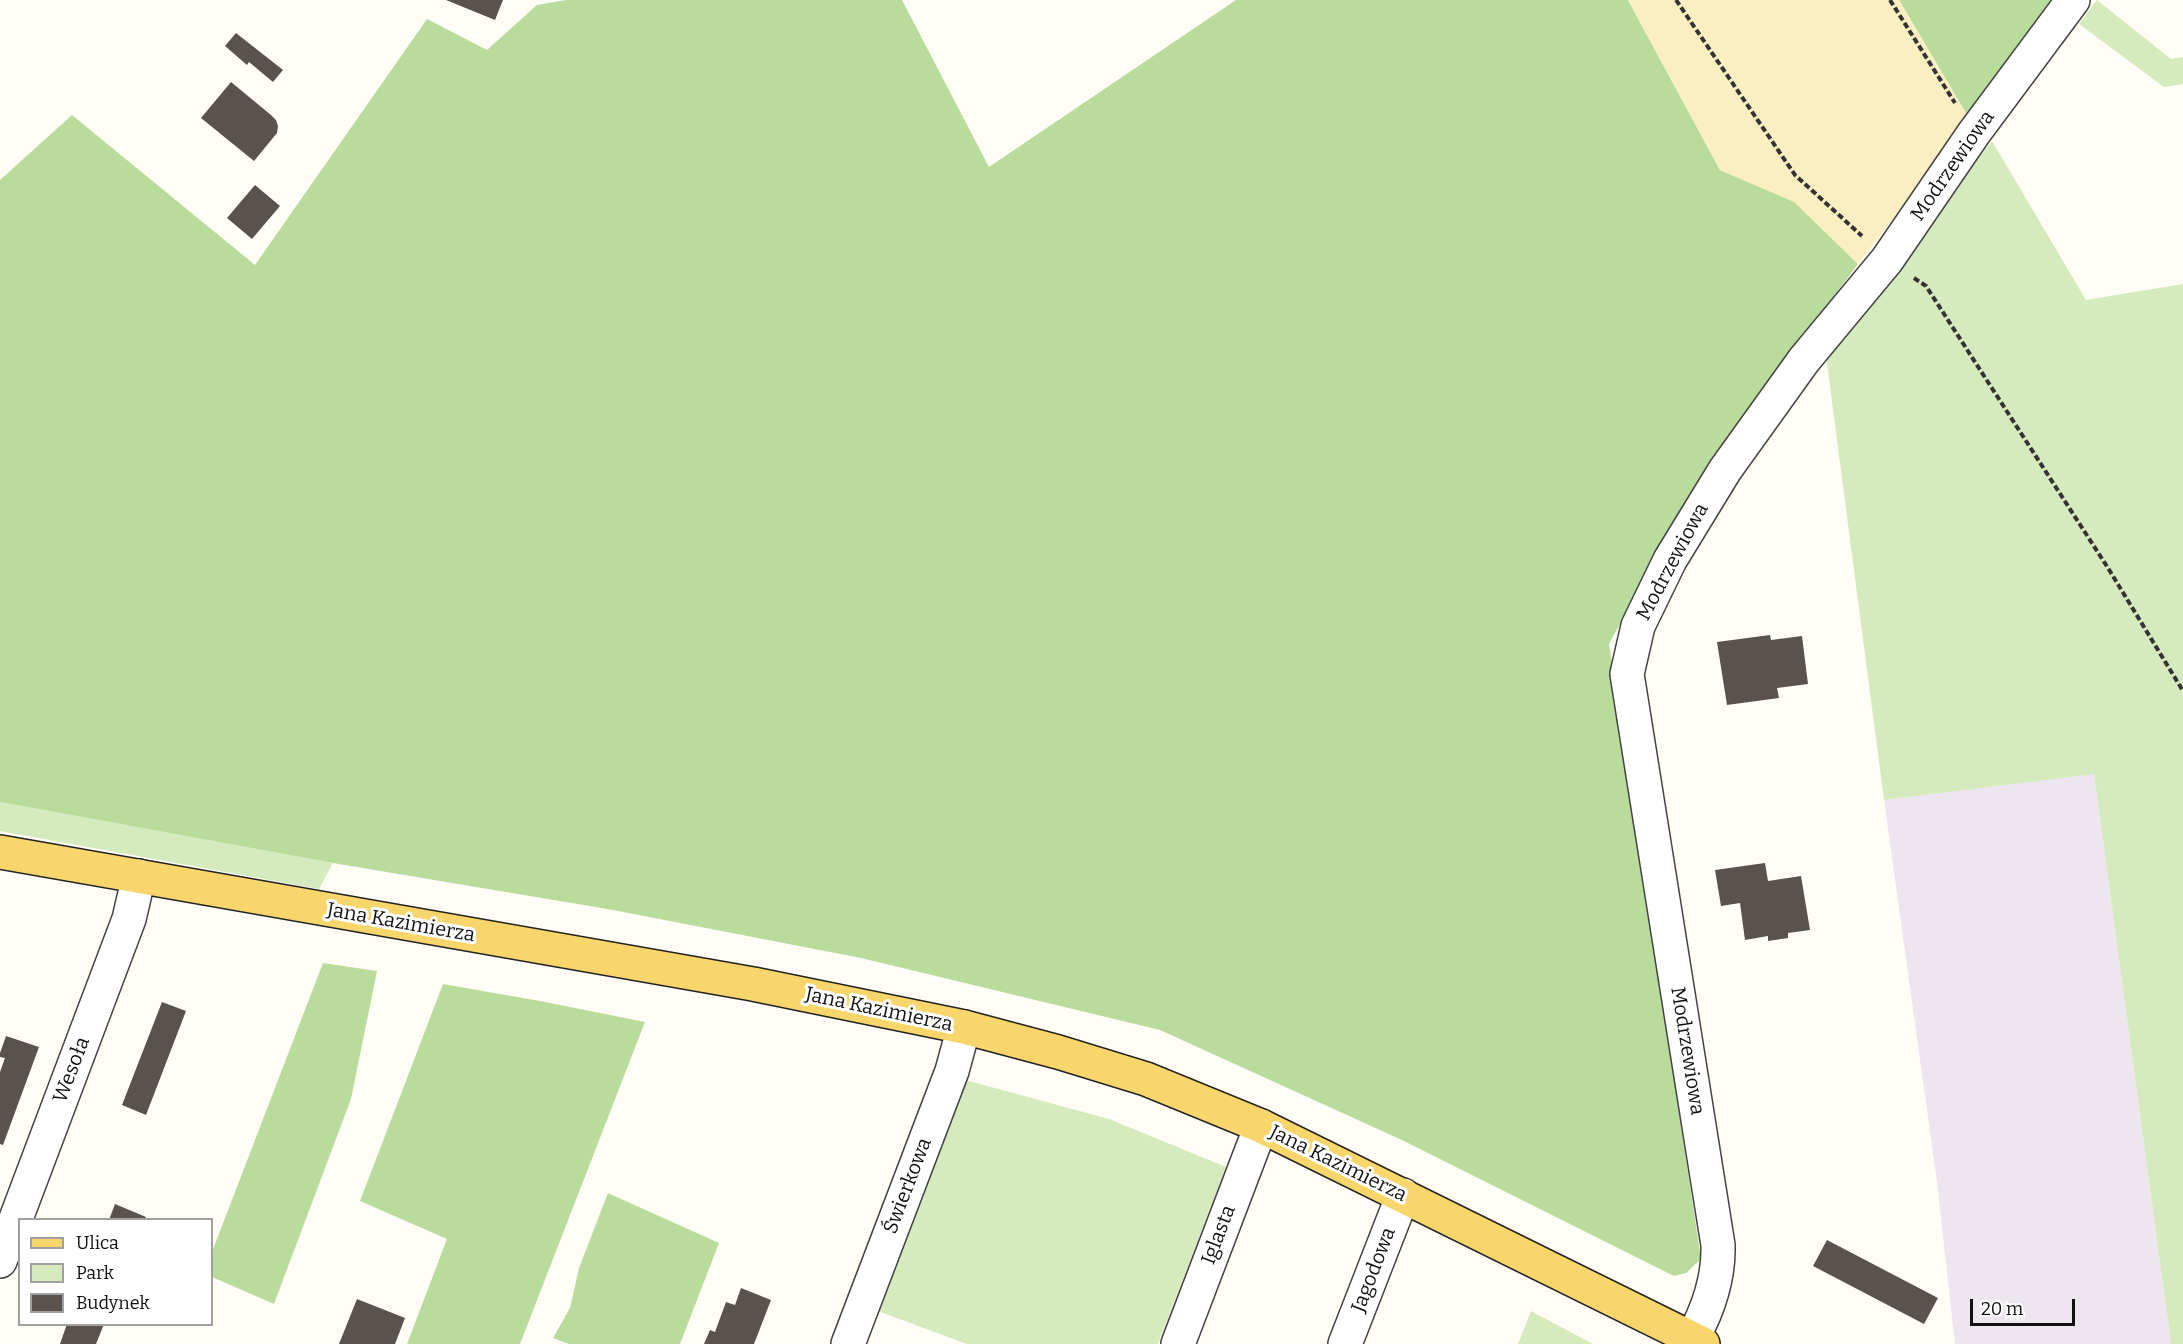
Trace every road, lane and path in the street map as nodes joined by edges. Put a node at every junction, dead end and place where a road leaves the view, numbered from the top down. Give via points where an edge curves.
1 (1676, 0) edge
2 (1890, 0) edge
3 (2073, 0) edge
4 (1974, 133) junction
5 (1887, 260) junction
6 (2183, 691) edge
7 (0, 852) edge
8 (139, 876) junction
9 (964, 1027) junction
10 (1261, 1126) junction
11 (1403, 1195) junction
12 (0, 1261) edge
13 (1698, 1341) edge
14 (848, 1344) edge
15 (1178, 1344) edge
16 (1345, 1344) edge

1 - 5 path via 1795,174
2 - 4 path
3 - 4 street, Modrzewiowa
4 - 5 street, Modrzewiowa
5 - 6 path via 1926,286
5 - 13 street, Modrzewiowa via 1804,360 1725,470 1670,560 1638,626 1627,674 1718,1245 1715,1280
7 - 8 main road, Jana Kazimierza
8 - 9 main road, Jana Kazimierza via 753,984
8 - 12 street, Wesoła via 129,918
9 - 10 main road, Jana Kazimierza via 1146,1079
9 - 14 street, Świerkowa via 952,1071
10 - 11 main road, Jana Kazimierza
10 - 15 street, Iglasta
11 - 13 main road, Jana Kazimierza
11 - 16 street, Jagodowa

